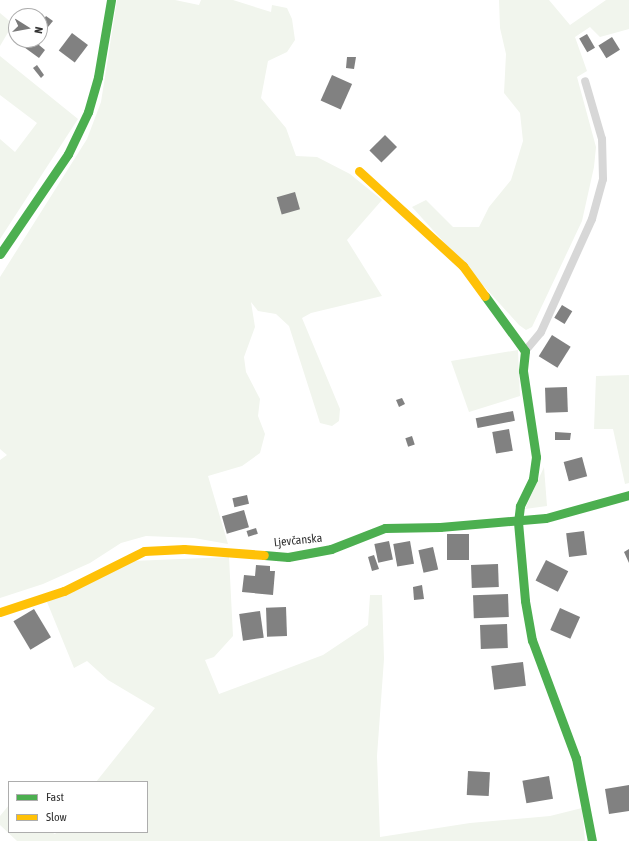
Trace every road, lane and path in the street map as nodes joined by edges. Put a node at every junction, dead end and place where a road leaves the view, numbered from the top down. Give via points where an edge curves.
1 (111, 0) edge
2 (584, 81) dead end
3 (359, 171) dead end
4 (0, 254) edge
5 (525, 350) junction
6 (629, 496) edge
7 (518, 522) junction
8 (0, 612) edge
9 (592, 841) edge

1 - 4 street via 98,77 88,112 68,154
2 - 5 lane via 602,139 603,179 592,219 541,332
3 - 5 street via 463,266
5 - 7 street via 523,371 536,457 533,479 520,506
6 - 7 street, Ljevčanska via 563,515
7 - 8 street, Ljevčanska via 385,528 331,549 288,557 184,549 144,551 64,591
7 - 9 street via 525,600 532,640 576,758

